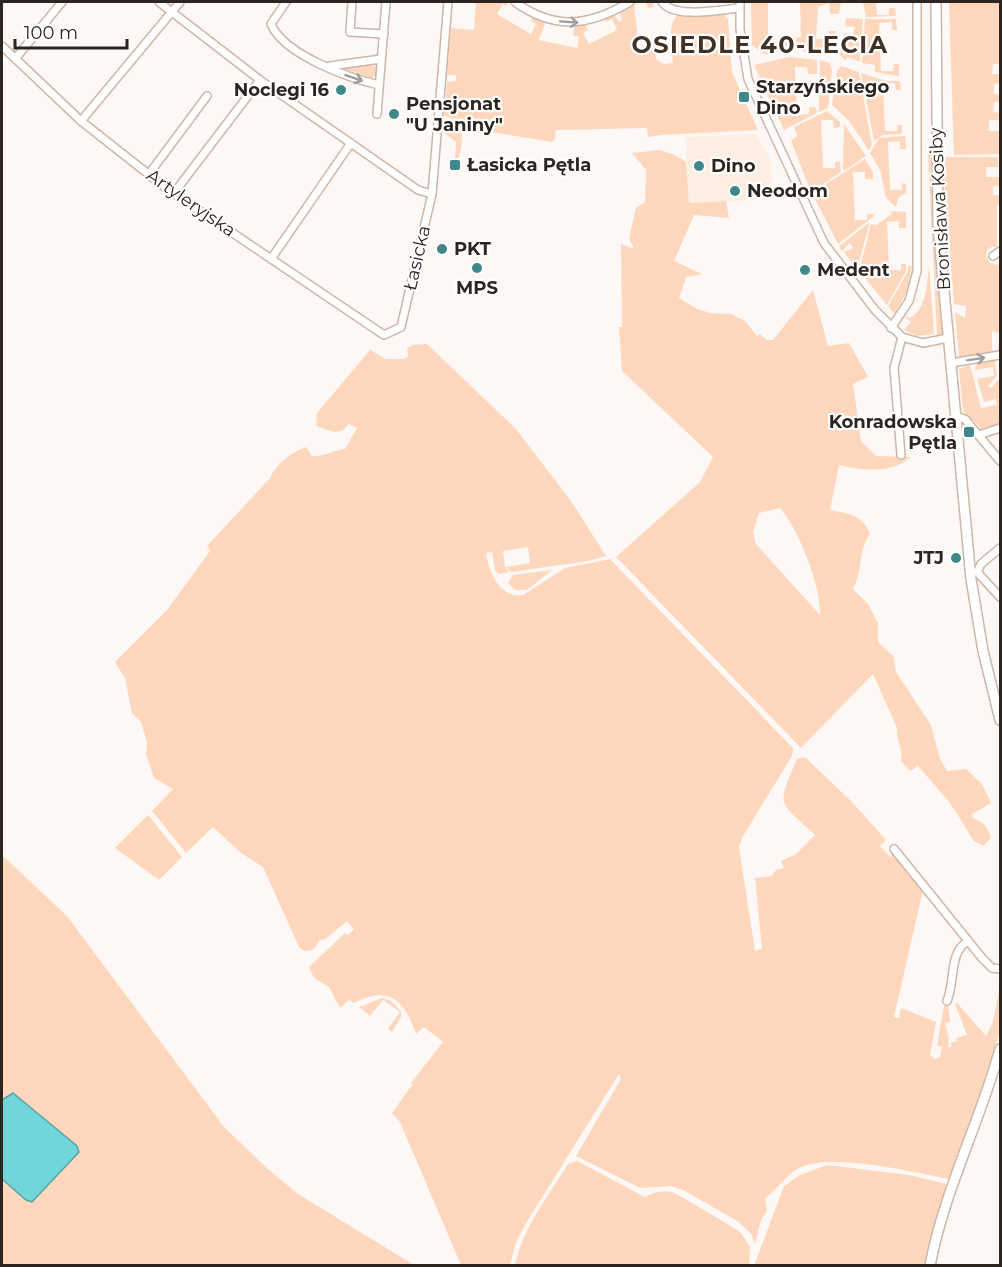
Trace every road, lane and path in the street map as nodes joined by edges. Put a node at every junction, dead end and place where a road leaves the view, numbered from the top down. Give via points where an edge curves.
1 (62, 2) edge
2 (159, 2) edge
3 (180, 2) edge
4 (286, 2) edge
5 (352, 2) edge
6 (386, 2) edge
7 (448, 2) edge
8 (515, 2) edge
9 (630, 2) edge
10 (662, 2) edge
11 (694, 2) edge
12 (916, 2) edge
13 (936, 2) edge
14 (740, 5) edge
15 (695, 11) junction
16 (172, 12) junction
17 (384, 34) junction
18 (2, 46) edge
19 (15, 59) junction
20 (381, 59) junction
21 (329, 66) junction
22 (260, 80) junction
23 (380, 86) junction
24 (207, 96) dead end
25 (376, 114) dead end
26 (81, 121) junction
27 (351, 143) junction
28 (149, 174) junction
29 (174, 193) junction
30 (432, 194) junction
31 (1000, 251) edge
32 (993, 256) dead end
33 (272, 259) junction
34 (891, 328) junction
35 (397, 331) joint
36 (902, 337) junction
37 (948, 338) junction
38 (1000, 355) edge
39 (951, 363) junction
40 (955, 416) junction
41 (1000, 428) edge
42 (979, 435) junction
43 (901, 455) dead end
44 (1000, 460) edge
45 (1000, 548) edge
46 (974, 573) junction
47 (1000, 597) edge
48 (1000, 720) edge
49 (894, 849) dead end
50 (967, 942) junction
51 (1000, 969) edge
52 (947, 1001) dead end
53 (1000, 1049) edge
54 (930, 1266) edge

1 - 19 street
2 - 16 street
3 - 16 street
4 - 21 street via 273,18 274,32 318,63
5 - 17 street via 350,32
6 - 17 street
7 - 30 street, Łasicka
8 -> 9 street via 542,18 574,23
10 - 15 street via 673,11
11 - 15 street
12 - 34 street, Bronisława Kosiby via 918,271 909,301
13 - 37 street, Bronisława Kosiby via 938,226
14 - 15 street
14 - 34 street via 748,79 815,226 835,259
16 - 22 street
16 - 26 street
17 - 20 street
18 - 19 street, Artyleryjska
19 - 26 street, Artyleryjska
20 - 21 street
20 - 23 street
21 -> 23 street
22 - 27 street
22 - 29 street
23 - 25 street
24 - 28 street
26 - 28 street, Artyleryjska
27 - 30 street via 418,190
27 - 33 street
28 - 29 street, Artyleryjska
29 - 33 street, Artyleryjska
30 - 35 street, Łasicka via 403,321
31 - 32 street
33 - 35 street, Artyleryjska via 378,332 384,335
34 - 36 street
36 - 37 street via 923,343
36 - 43 street via 894,368
37 - 39 street, Bronisława Kosiby
39 -> 38 street
39 - 40 street, Bronisława Kosiby
40 - 42 street via 962,416
40 - 46 street, Bronisława Kosiby
41 - 42 street
42 - 44 street
45 - 46 street
46 - 47 street
46 - 48 street, Bronisława Kosiby via 979,633
49 - 50 street
50 - 51 street via 992,968
50 - 52 street via 959,948
53 - 54 street via 942,1219

